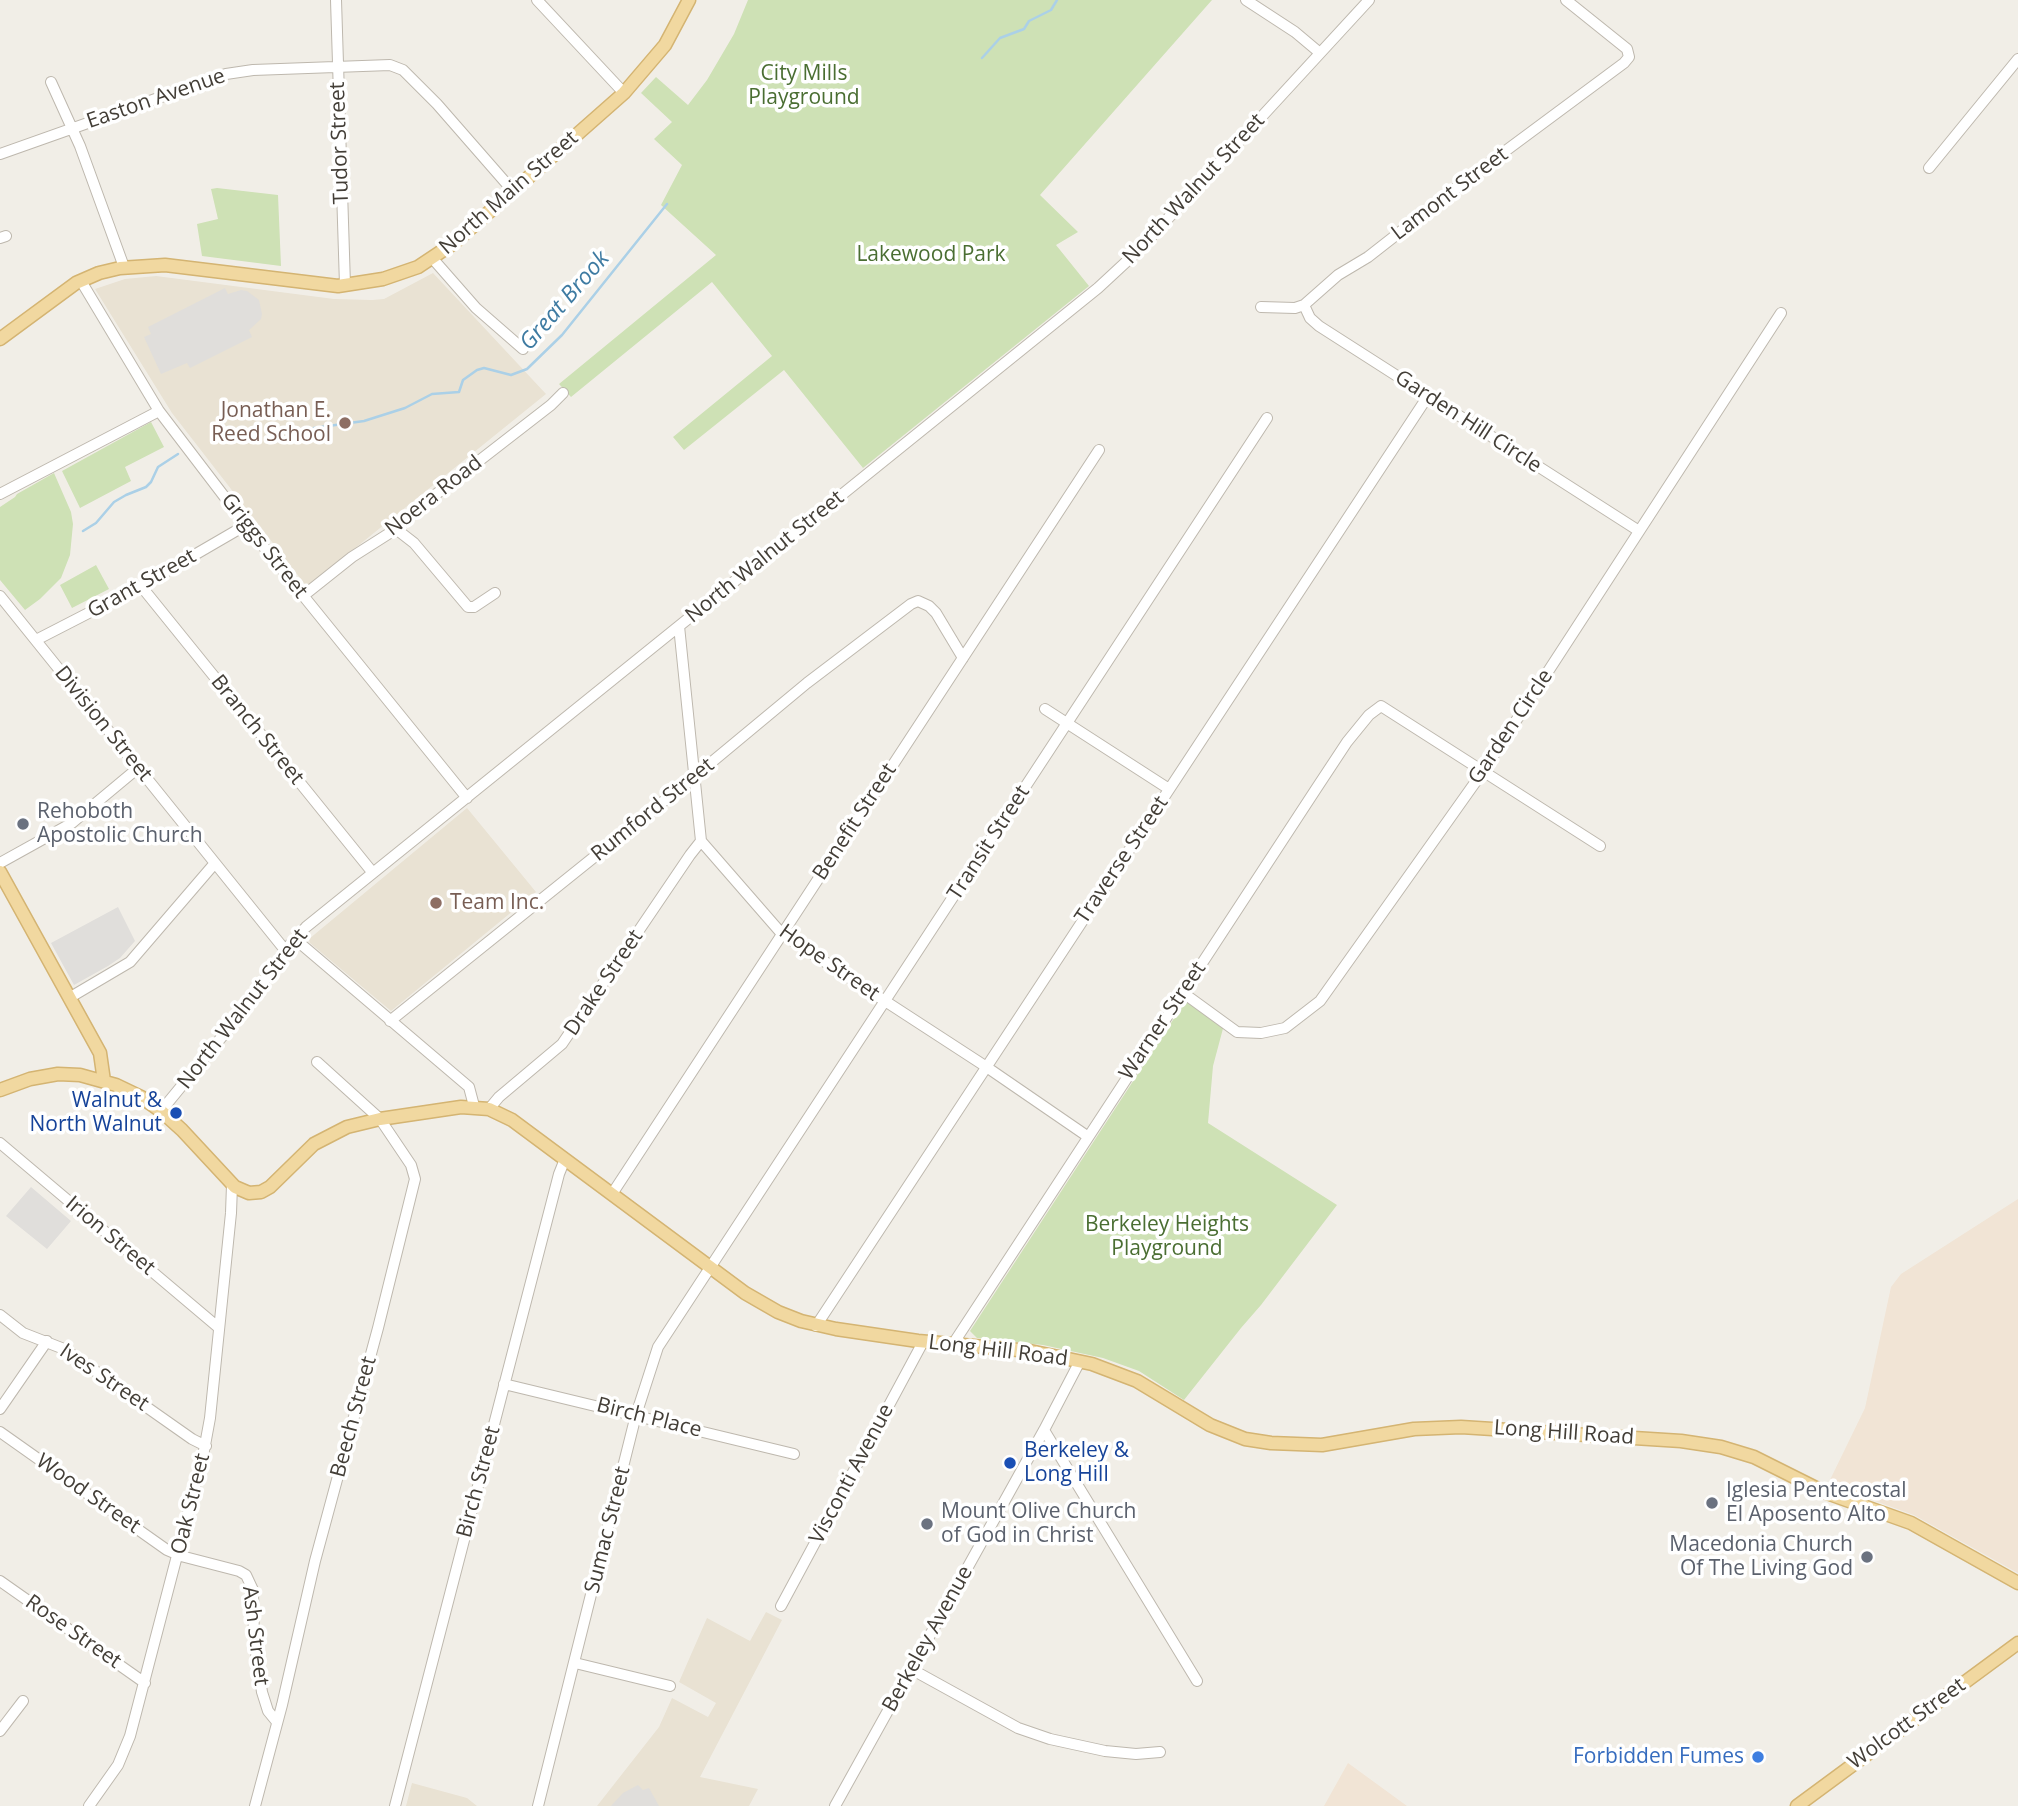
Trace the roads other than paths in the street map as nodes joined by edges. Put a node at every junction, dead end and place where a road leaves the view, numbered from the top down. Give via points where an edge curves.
1 (336, 0) edge
2 (537, 0) edge
3 (689, 0) edge
4 (1246, 0) edge
5 (1369, 0) edge
6 (1566, 0) edge
7 (1320, 53) junction
8 (2018, 59) edge
9 (338, 67) junction
10 (51, 82) dead end
11 (624, 93) junction
12 (72, 128) junction
13 (0, 154) edge
14 (1929, 169) dead end
15 (513, 191) junction
16 (433, 259) junction
17 (124, 267) junction
18 (81, 281) junction
19 (345, 285) junction
20 (1304, 305) junction
21 (1261, 307) dead end
22 (1782, 313) dead end
23 (0, 339) edge
24 (523, 349) dead end
25 (563, 393) dead end
26 (1428, 396) junction
27 (159, 411) junction
28 (1267, 418) dead end
29 (1099, 450) dead end
30 (0, 494) edge
31 (246, 525) junction
32 (396, 529) junction
33 (1639, 531) junction
34 (141, 586) junction
35 (495, 593) dead end
36 (0, 596) edge
37 (303, 596) junction
38 (679, 626) junction
39 (36, 640) junction
40 (963, 658) junction
41 (1045, 709) dead end
42 (1067, 723) junction
43 (138, 768) junction
44 (1484, 770) junction
45 (695, 776) junction
46 (1169, 789) junction
47 (467, 798) junction
48 (701, 841) junction
49 (1600, 846) dead end
50 (0, 863) edge
51 (215, 863) junction
52 (0, 872) edge
53 (373, 873) junction
54 (782, 934) junction
55 (295, 939) junction
56 (285, 950) junction
57 (1182, 992) junction
58 (69, 998) junction
59 (884, 1002) junction
60 (390, 1021) junction
61 (317, 1062) dead end
62 (985, 1066) junction
63 (104, 1081) junction
64 (0, 1090) edge
65 (474, 1106) junction
66 (489, 1109) junction
67 (161, 1111) junction
68 (380, 1119) junction
69 (1087, 1136) junction
70 (0, 1143) edge
71 (565, 1159) junction
72 (232, 1185) junction
73 (611, 1194) junction
74 (709, 1267) junction
75 (0, 1315) edge
76 (816, 1325) junction
77 (219, 1328) junction
78 (47, 1341) junction
79 (923, 1342) junction
80 (953, 1344) junction
81 (1080, 1361) junction
82 (504, 1384) junction
83 (0, 1409) edge
84 (636, 1415) junction
85 (1044, 1430) junction
86 (0, 1432) edge
87 (206, 1446) junction
88 (794, 1454) dead end
89 (178, 1555) junction
90 (0, 1581) edge
91 (2018, 1583) edge
92 (781, 1606) dead end
93 (2018, 1643) edge
94 (575, 1663) junction
95 (911, 1669) junction
96 (1198, 1681) dead end
97 (145, 1683) junction
98 (670, 1686) dead end
99 (23, 1701) dead end
100 (277, 1722) junction
101 (0, 1731) edge
102 (1160, 1752) dead end
103 (89, 1806) edge
104 (255, 1806) edge
105 (395, 1806) edge
106 (538, 1806) edge
107 (835, 1806) edge
108 (1797, 1806) edge

1 - 9 street, Tudor Street
2 - 11 street
3 - 11 main road, North Main Street via 665,45
4 - 7 street
5 - 7 street, North Walnut Street
6 - 20 street, Lamont Street via 1623,46 1629,55 1624,63 1368,257 1335,277
7 - 38 street, North Walnut Street via 1139,250 1098,288
8 - 14 street
9 - 12 street, Easton Avenue via 226,74
9 - 15 street, Easton Avenue via 390,65 403,70
9 - 19 street, Tudor Street
10 - 12 street
11 - 15 main road, North Main Street
12 - 13 street, Easton Avenue
12 - 17 street
15 - 16 main road, North Main Street
16 - 19 main road, North Main Street via 393,276
16 - 24 street via 476,308
17 - 18 main road, North Main Street
17 - 19 main road, North Main Street via 165,265
18 - 23 main road, North Main Street
18 - 27 street, Griggs Street
20 - 21 street
20 - 26 street, Garden Hill Circle via 1315,323
22 - 33 street, Garden Circle
25 - 32 street, Noera Road
26 - 33 street, Garden Hill Circle
26 - 46 street, Traverse Street
27 - 30 street
27 - 31 street, Griggs Street
28 - 42 street, Transit Street
29 - 40 street, Benefit Street
31 - 34 street, Grant Street
31 - 37 street, Griggs Street
32 - 35 street via 471,608
32 - 37 street, Noera Road
33 - 44 street, Garden Circle
34 - 39 street, Grant Street
34 - 53 street, Branch Street
36 - 39 street, Division Street
37 - 47 street, Griggs Street
38 - 45 street
38 - 47 street, North Walnut Street
39 - 43 street, Division Street
40 - 45 street, Rumford Street via 936,613 918,601 911,604
40 - 54 street, Benefit Street
41 - 42 street
42 - 46 street
42 - 59 street, Transit Street
43 - 50 street via 72,823
43 - 51 street, Division Street
44 - 49 street
44 - 57 street, Garden Circle via 1325,995 1285,1028 1237,1032
44 - 57 street, Warner Street via 1381,706 1347,742
45 - 48 street
45 - 60 street, Rumford Street
46 - 62 street, Traverse Street
47 - 53 street, North Walnut Street
48 - 54 street, Hope Street
48 - 66 street, Drake Street via 562,1044
51 - 56 street, Division Street
51 - 58 street via 130,962
52 - 58 main road
53 - 55 street, North Walnut Street
54 - 59 street, Hope Street
54 - 73 street, Benefit Street
55 - 56 street, North Walnut Street
55 - 60 street
56 - 67 street, North Walnut Street via 248,1005
57 - 69 street, Warner Street
58 - 63 main road via 100,1053
59 - 62 street, Hope Street
59 - 74 street, Transit Street
60 - 65 street via 469,1087
61 - 68 street, Beech Street
62 - 69 street, Hope Street
62 - 76 street, Traverse Street
63 - 64 main road via 46,1075
63 - 67 main road
65 - 66 main road, Long Hill Road
65 - 68 main road, Long Hill Road
66 - 71 main road, Long Hill Road
67 - 72 main road
68 - 72 main road, Long Hill Road via 325,1137 265,1190 248,1193
68 - 100 street, Beech Street via 411,1165 415,1185 315,1560
69 - 80 street, Warner Street
70 - 77 street, Irion Street
71 - 73 main road, Long Hill Road
71 - 82 street, Birch Street
72 - 77 street, Oak Street
73 - 74 main road, Long Hill Road
74 - 76 main road, Long Hill Road via 771,1309
74 - 84 street, Sumac Street via 657,1347
75 - 78 street, Ives Street via 23,1333
76 - 79 main road, Long Hill Road
77 - 87 street, Oak Street
78 - 83 street
78 - 87 street, Ives Street
79 - 80 main road, Long Hill Road
79 - 92 street, Visconti Avenue
80 - 81 main road, Long Hill Road
81 - 85 street, Berkeley Avenue
81 - 91 main road, Long Hill Road via 1137,1381 1222,1431 1271,1444 1322,1445 1414,1429 1461,1427 1721,1447 1754,1457 1824,1492 1911,1523
82 - 84 street, Birch Place
82 - 105 street, Birch Street
84 - 88 street, Birch Place
84 - 94 street, Sumac Street
85 - 95 street, Berkeley Avenue
85 - 96 street
86 - 89 street, Wood Street
87 - 89 street, Oak Street
89 - 97 street, Oak Street
89 - 100 street, Ash Street via 239,1571 251,1581 262,1692
90 - 97 street, Rose Street
93 - 108 main road, Wolcott Street
94 - 98 street
94 - 106 street, Sumac Street
95 - 102 street via 1018,1728 1050,1739 1105,1751
95 - 107 street, Berkeley Avenue
97 - 103 street, Oak Street via 124,1753
99 - 101 street
100 - 104 street, Beech Street

